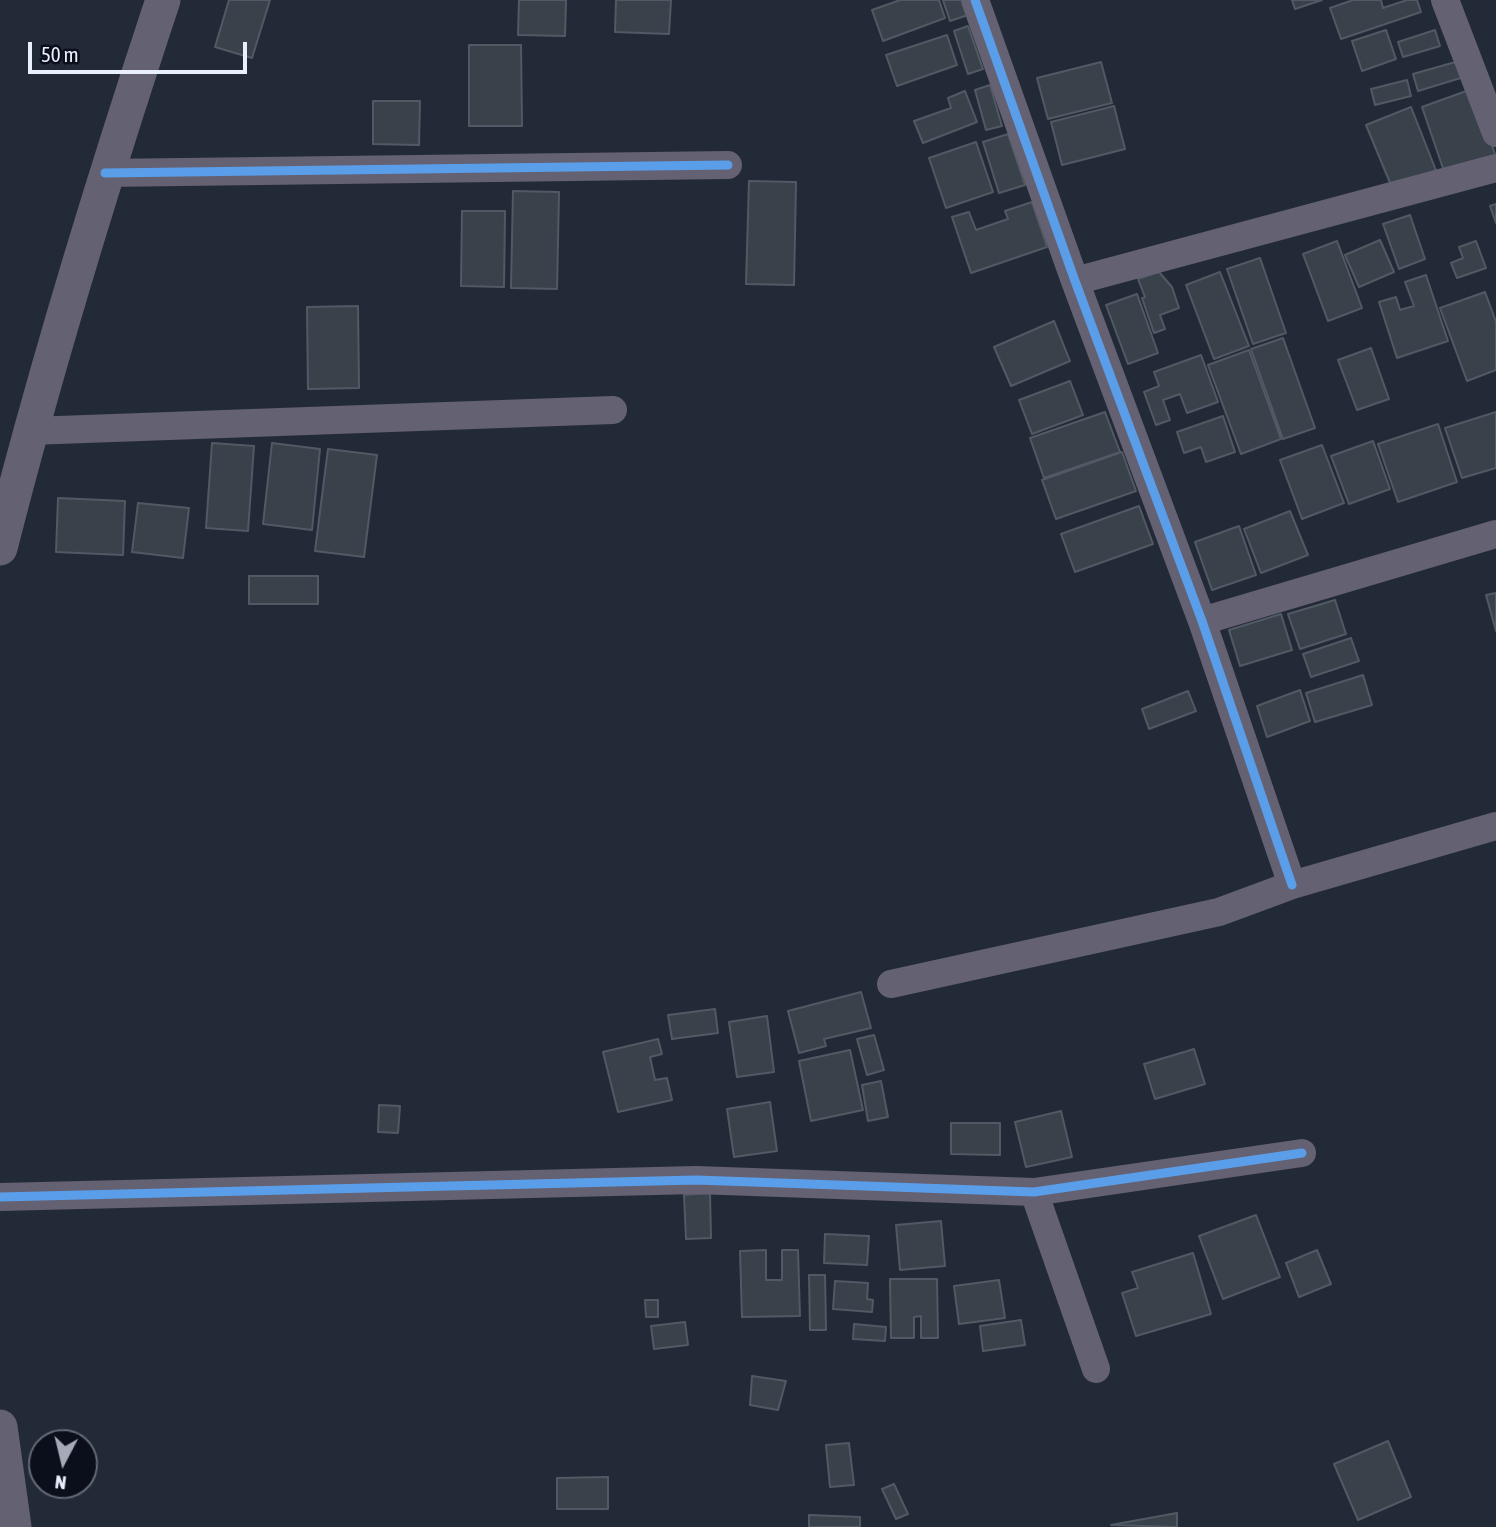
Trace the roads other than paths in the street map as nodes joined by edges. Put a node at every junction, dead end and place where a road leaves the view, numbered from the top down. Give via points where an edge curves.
1 (163, 0) edge
2 (975, 0) edge
3 (1445, 0) edge
4 (1496, 133) edge
5 (728, 165) dead end
6 (1496, 168) edge
7 (106, 173) junction
8 (1075, 281) junction
9 (613, 410) dead end
10 (30, 431) junction
11 (1496, 534) edge
12 (0, 548) edge
13 (1202, 621) junction
14 (1496, 826) edge
15 (1292, 885) junction
16 (891, 984) dead end
17 (1302, 1153) dead end
18 (1034, 1192) junction
19 (0, 1197) edge
20 (1096, 1369) dead end
21 (0, 1427) edge
22 (14, 1527) edge

1 - 7 street
2 - 8 street
3 - 4 street
5 - 7 street
6 - 8 street
7 - 10 street
8 - 13 street
9 - 10 street
10 - 12 street
11 - 13 street
13 - 15 street
14 - 15 street
15 - 16 street via 1219,912
17 - 18 street
18 - 19 street via 696,1180
18 - 20 street
21 - 22 street

